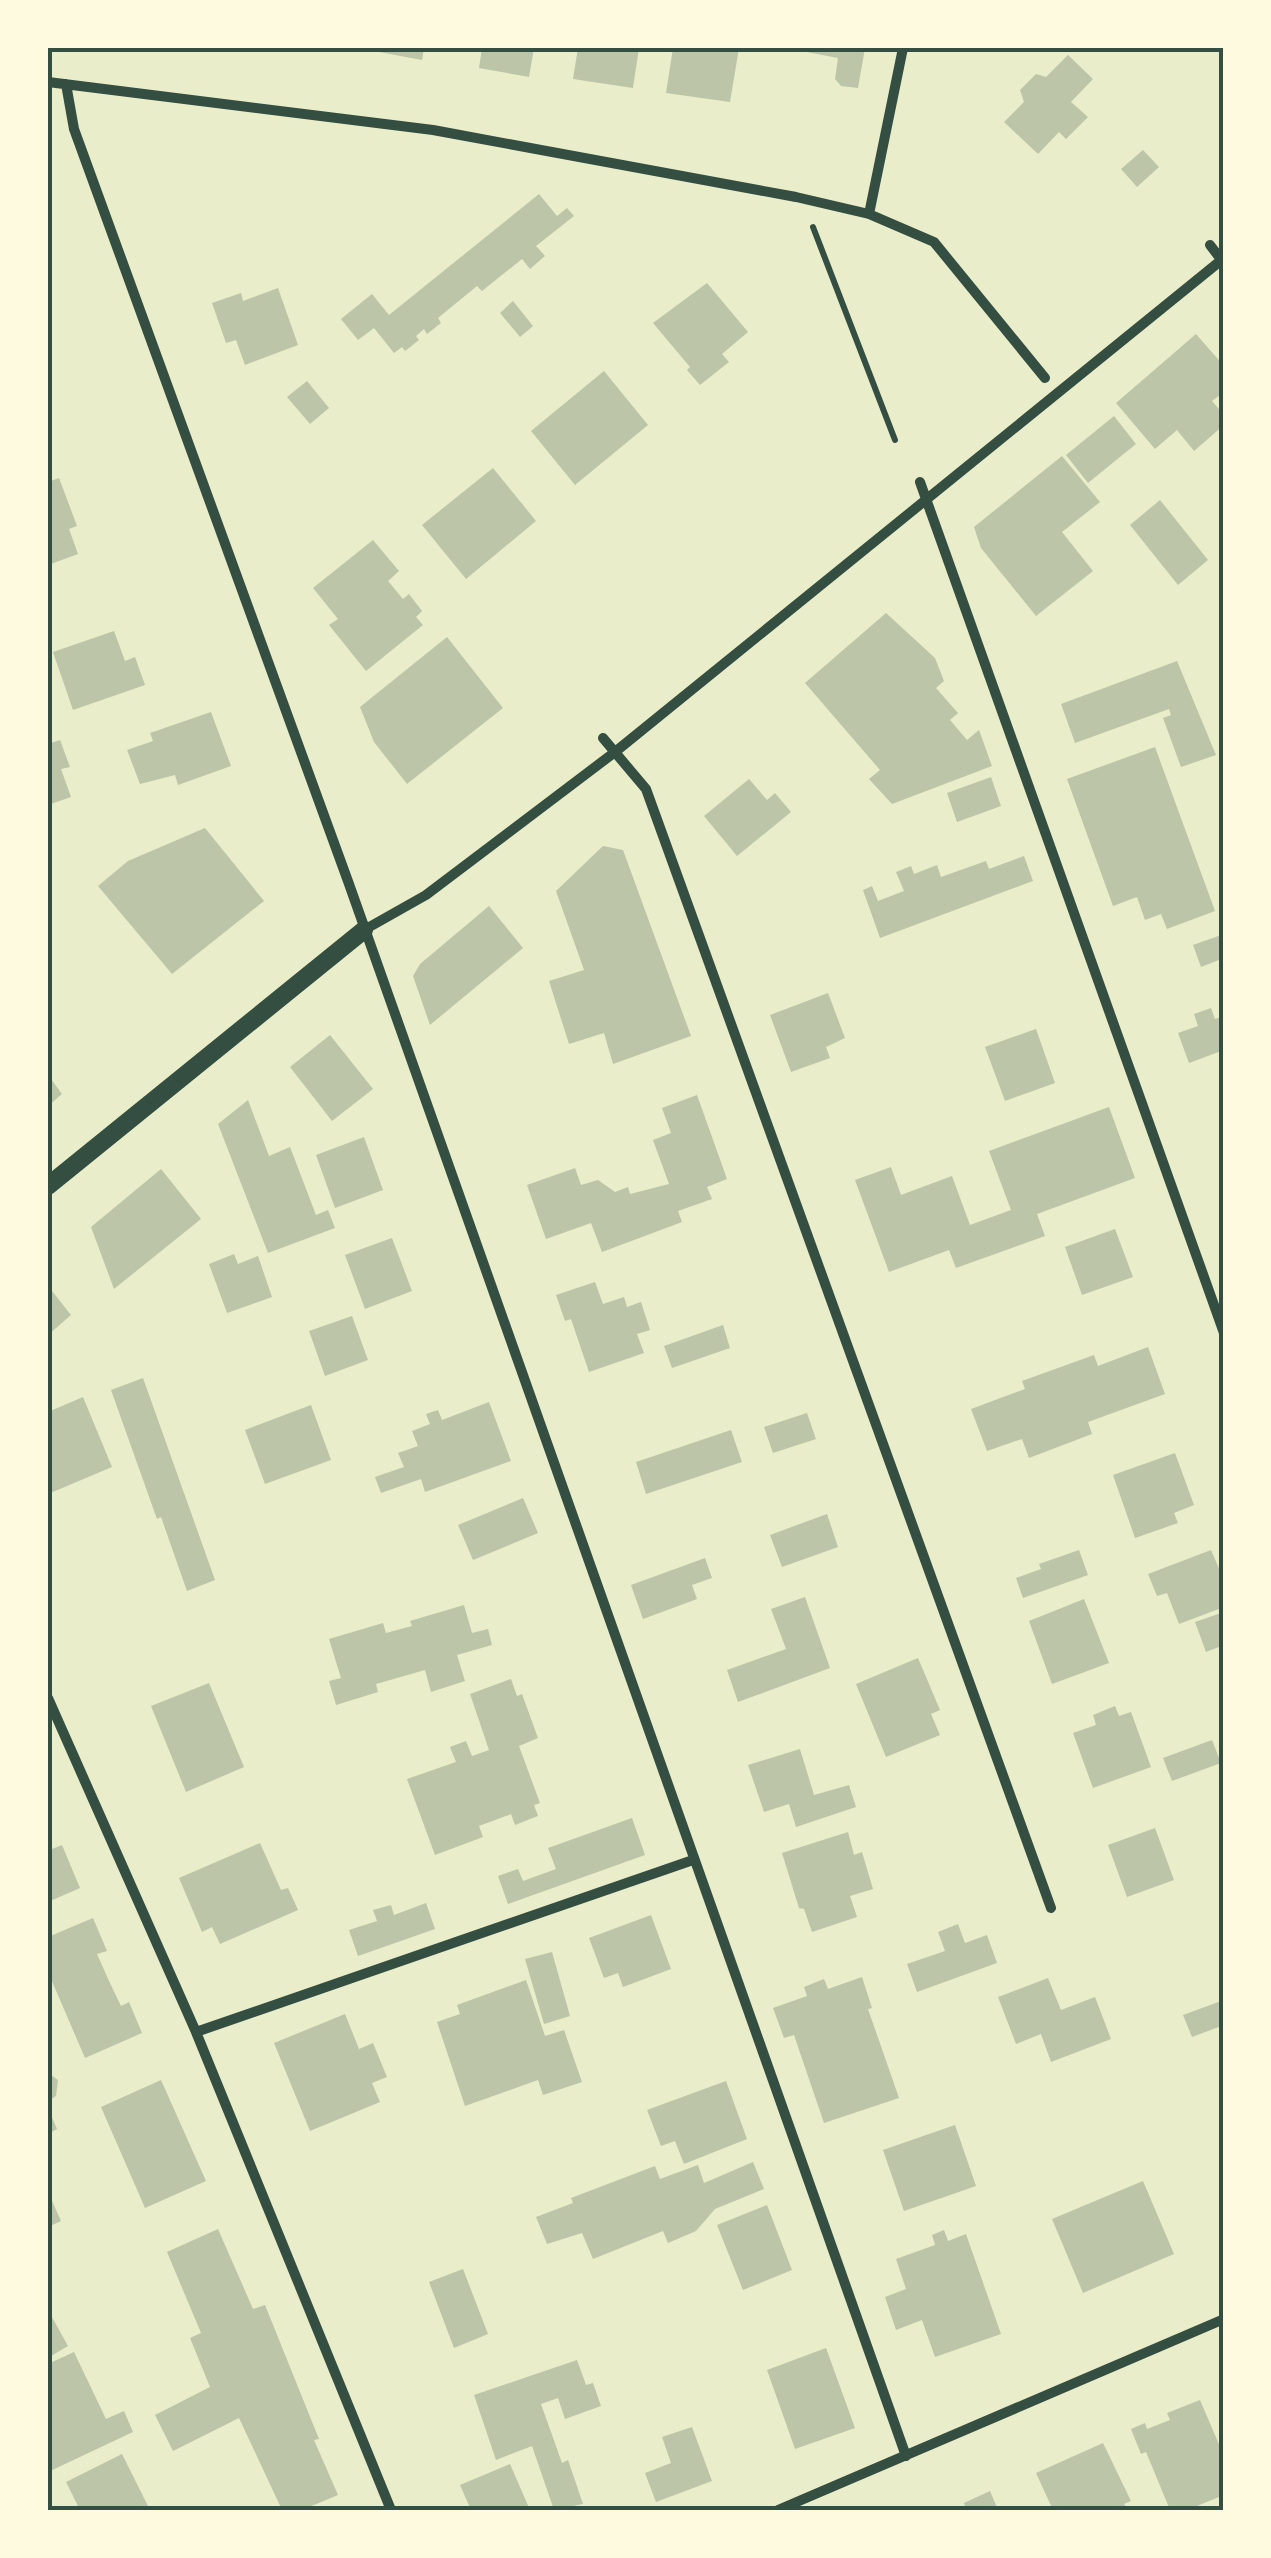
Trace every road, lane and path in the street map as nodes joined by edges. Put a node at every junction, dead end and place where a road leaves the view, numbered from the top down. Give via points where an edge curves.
1 (903, 48) edge
2 (48, 82) edge
3 (66, 84) junction
4 (819, 203) junction
5 (869, 214) junction
6 (1210, 245) dead end
7 (1223, 260) edge
8 (1045, 378) dead end
9 (895, 440) dead end
10 (920, 482) dead end
11 (926, 500) junction
12 (603, 738) dead end
13 (615, 752) junction
14 (364, 930) junction
15 (48, 1186) edge
16 (1224, 1333) edge
17 (48, 1698) edge
18 (693, 1860) junction
19 (1051, 1908) dead end
20 (196, 2032) junction
21 (1224, 2319) edge
22 (906, 2456) junction
23 (391, 2510) edge
24 (778, 2510) edge

1 - 5 street
2 - 3 street
3 - 4 street via 433,130
3 - 14 street via 74,129
4 - 5 street
4 - 9 path via 812,230
5 - 8 street via 934,242
6 - 7 street
7 - 11 street
10 - 11 street
11 - 13 street
11 - 16 street
12 - 13 street
13 - 14 street via 426,895
13 - 19 street via 646,788
14 - 15 street
14 - 18 street
17 - 20 street
18 - 20 street
18 - 22 street
20 - 23 street
21 - 22 street
22 - 24 street

